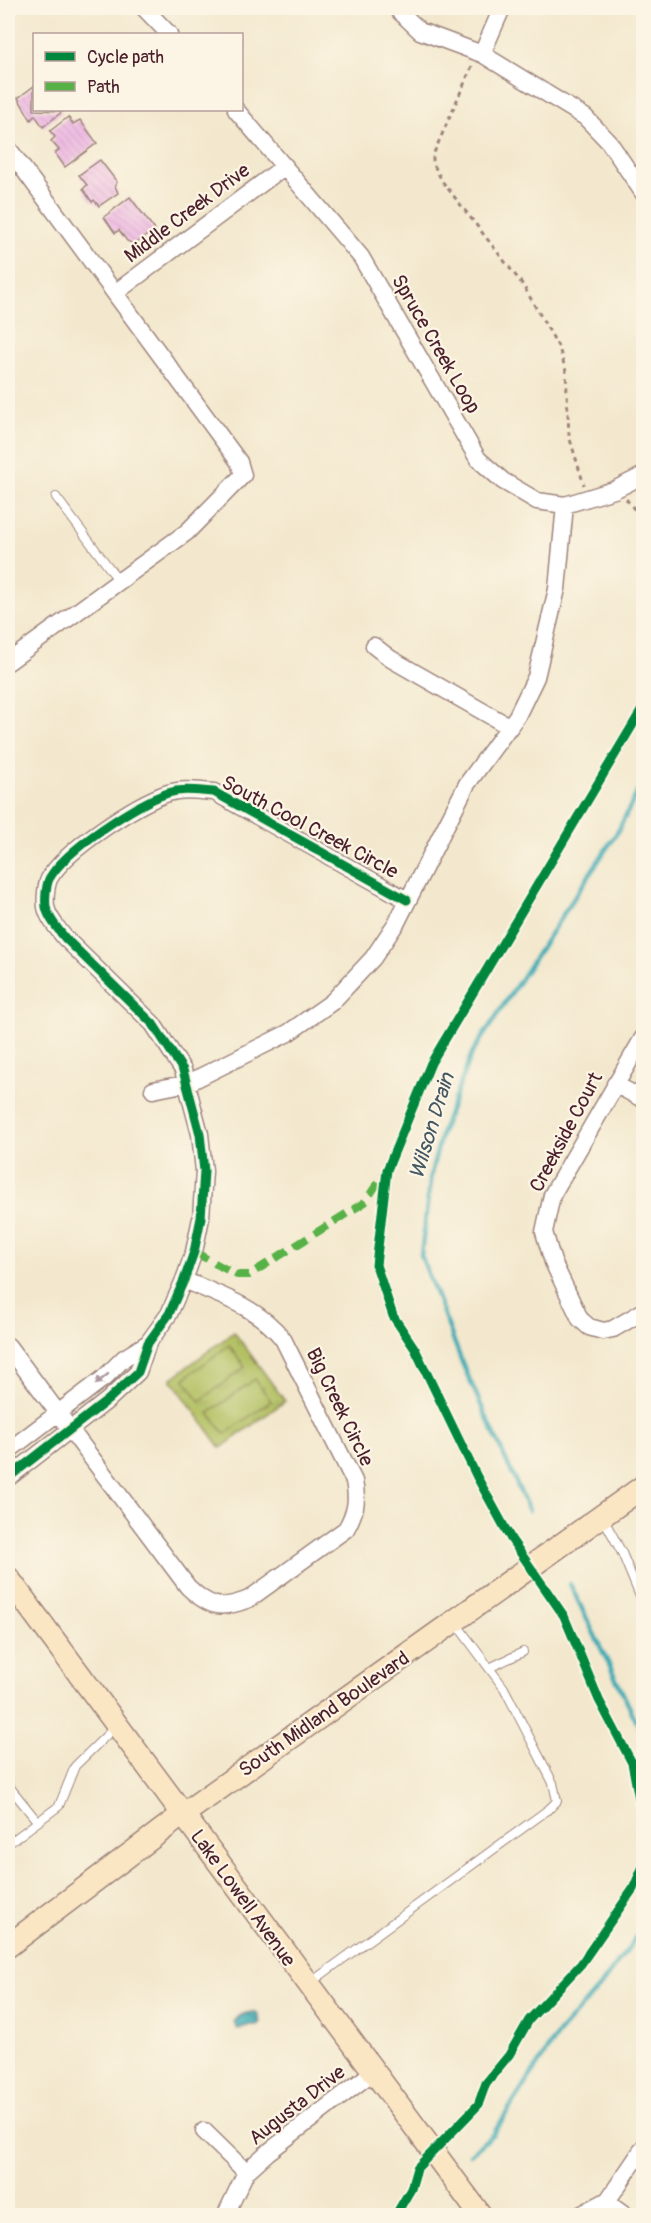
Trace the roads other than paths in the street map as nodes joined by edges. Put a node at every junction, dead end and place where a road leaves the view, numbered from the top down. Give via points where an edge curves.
1 (144, 8) edge
2 (396, 8) edge
3 (502, 8) edge
4 (168, 33) edge
5 (480, 54) junction
6 (237, 111) edge
7 (8, 148) edge
8 (285, 166) junction
9 (644, 194) edge
10 (115, 293) junction
11 (644, 475) edge
12 (56, 497) dead end
13 (565, 505) junction
14 (119, 581) junction
15 (374, 646) dead end
16 (8, 662) edge
17 (510, 727) junction
18 (407, 900) junction
19 (644, 1036) edge
20 (188, 1083) junction
21 (615, 1084) junction
22 (153, 1090) dead end
23 (644, 1100) edge
24 (184, 1280) junction
25 (644, 1311) edge
26 (148, 1344) junction
27 (8, 1346) edge
28 (58, 1413) junction
29 (70, 1429) junction
30 (8, 1451) edge
31 (8, 1478) edge
32 (644, 1486) edge
33 (601, 1516) junction
34 (9, 1584) edge
35 (644, 1605) edge
36 (455, 1622) junction
37 (523, 1652) dead end
38 (489, 1668) junction
39 (117, 1726) junction
40 (8, 1785) edge
41 (182, 1815) junction
42 (38, 1821) junction
43 (8, 1844) edge
44 (8, 1946) edge
45 (307, 1985) junction
46 (373, 2072) junction
47 (204, 2131) dead end
48 (644, 2147) edge
49 (246, 2172) junction
50 (606, 2200) junction
51 (225, 2216) edge
52 (481, 2216) edge
53 (578, 2216) edge
54 (597, 2216) edge
55 (627, 2216) edge

1 - 4 street
2 - 5 street via 420,31
3 - 5 street
5 - 9 street via 585,117 609,142
6 - 8 street, Spruce Creek Loop
7 - 10 street
8 - 10 street, Middle Creek Drive
8 - 13 street, Spruce Creek Loop via 361,257 478,459 503,481 537,501
10 - 14 street via 239,462 243,475 187,532
11 - 13 street, Spruce Creek Loop via 621,487
12 - 14 lane
13 - 17 street via 557,589 536,677
14 - 16 street
15 - 17 street
17 - 18 street via 467,784
18 - 20 street via 373,958 332,1002 288,1034
18 - 20 street, South Cool Creek Circle via 214,792 183,789 167,794 135,809 73,852 49,880 46,908 65,938 153,1024
19 - 21 street, Creekside Court
20 - 22 street
20 - 24 street, South Cool Creek Circle via 204,1171 201,1218
21 - 23 street
21 - 25 street, Creekside Court via 552,1195 544,1232 553,1262 580,1319 589,1328 613,1329
24 - 26 street, South Cool Creek Circle via 169,1314
24 - 29 street, Big Creek Circle via 254,1311 270,1322 283,1339 354,1481 358,1499 346,1529 249,1599 219,1606 203,1601 188,1587
26 -> 28 street via 124,1358
26 - 29 street via 138,1372
27 - 28 street, Big Creek Circle
28 - 29 street, Big Creek Circle
28 - 30 street
29 - 31 street
32 - 33 main road, South Midland Boulevard
33 - 35 lane
33 - 36 main road, South Midland Boulevard
34 - 39 main road, Lake Lowell Avenue
36 - 38 lane
36 - 41 main road, South Midland Boulevard
37 - 38 lane
38 - 45 lane via 504,1688 553,1783 557,1801
39 - 41 main road, Lake Lowell Avenue
39 - 42 lane via 75,1767 59,1806
40 - 42 lane
41 - 44 main road, South Midland Boulevard
41 - 45 main road, Lake Lowell Avenue
42 - 43 lane
45 - 46 main road, Lake Lowell Avenue
46 - 49 street, Augusta Drive
46 - 52 main road, Lake Lowell Avenue
47 - 49 street, Augusta Drive
48 - 50 street
49 - 51 street, Augusta Drive
50 - 53 street
50 - 54 street
50 - 55 street

